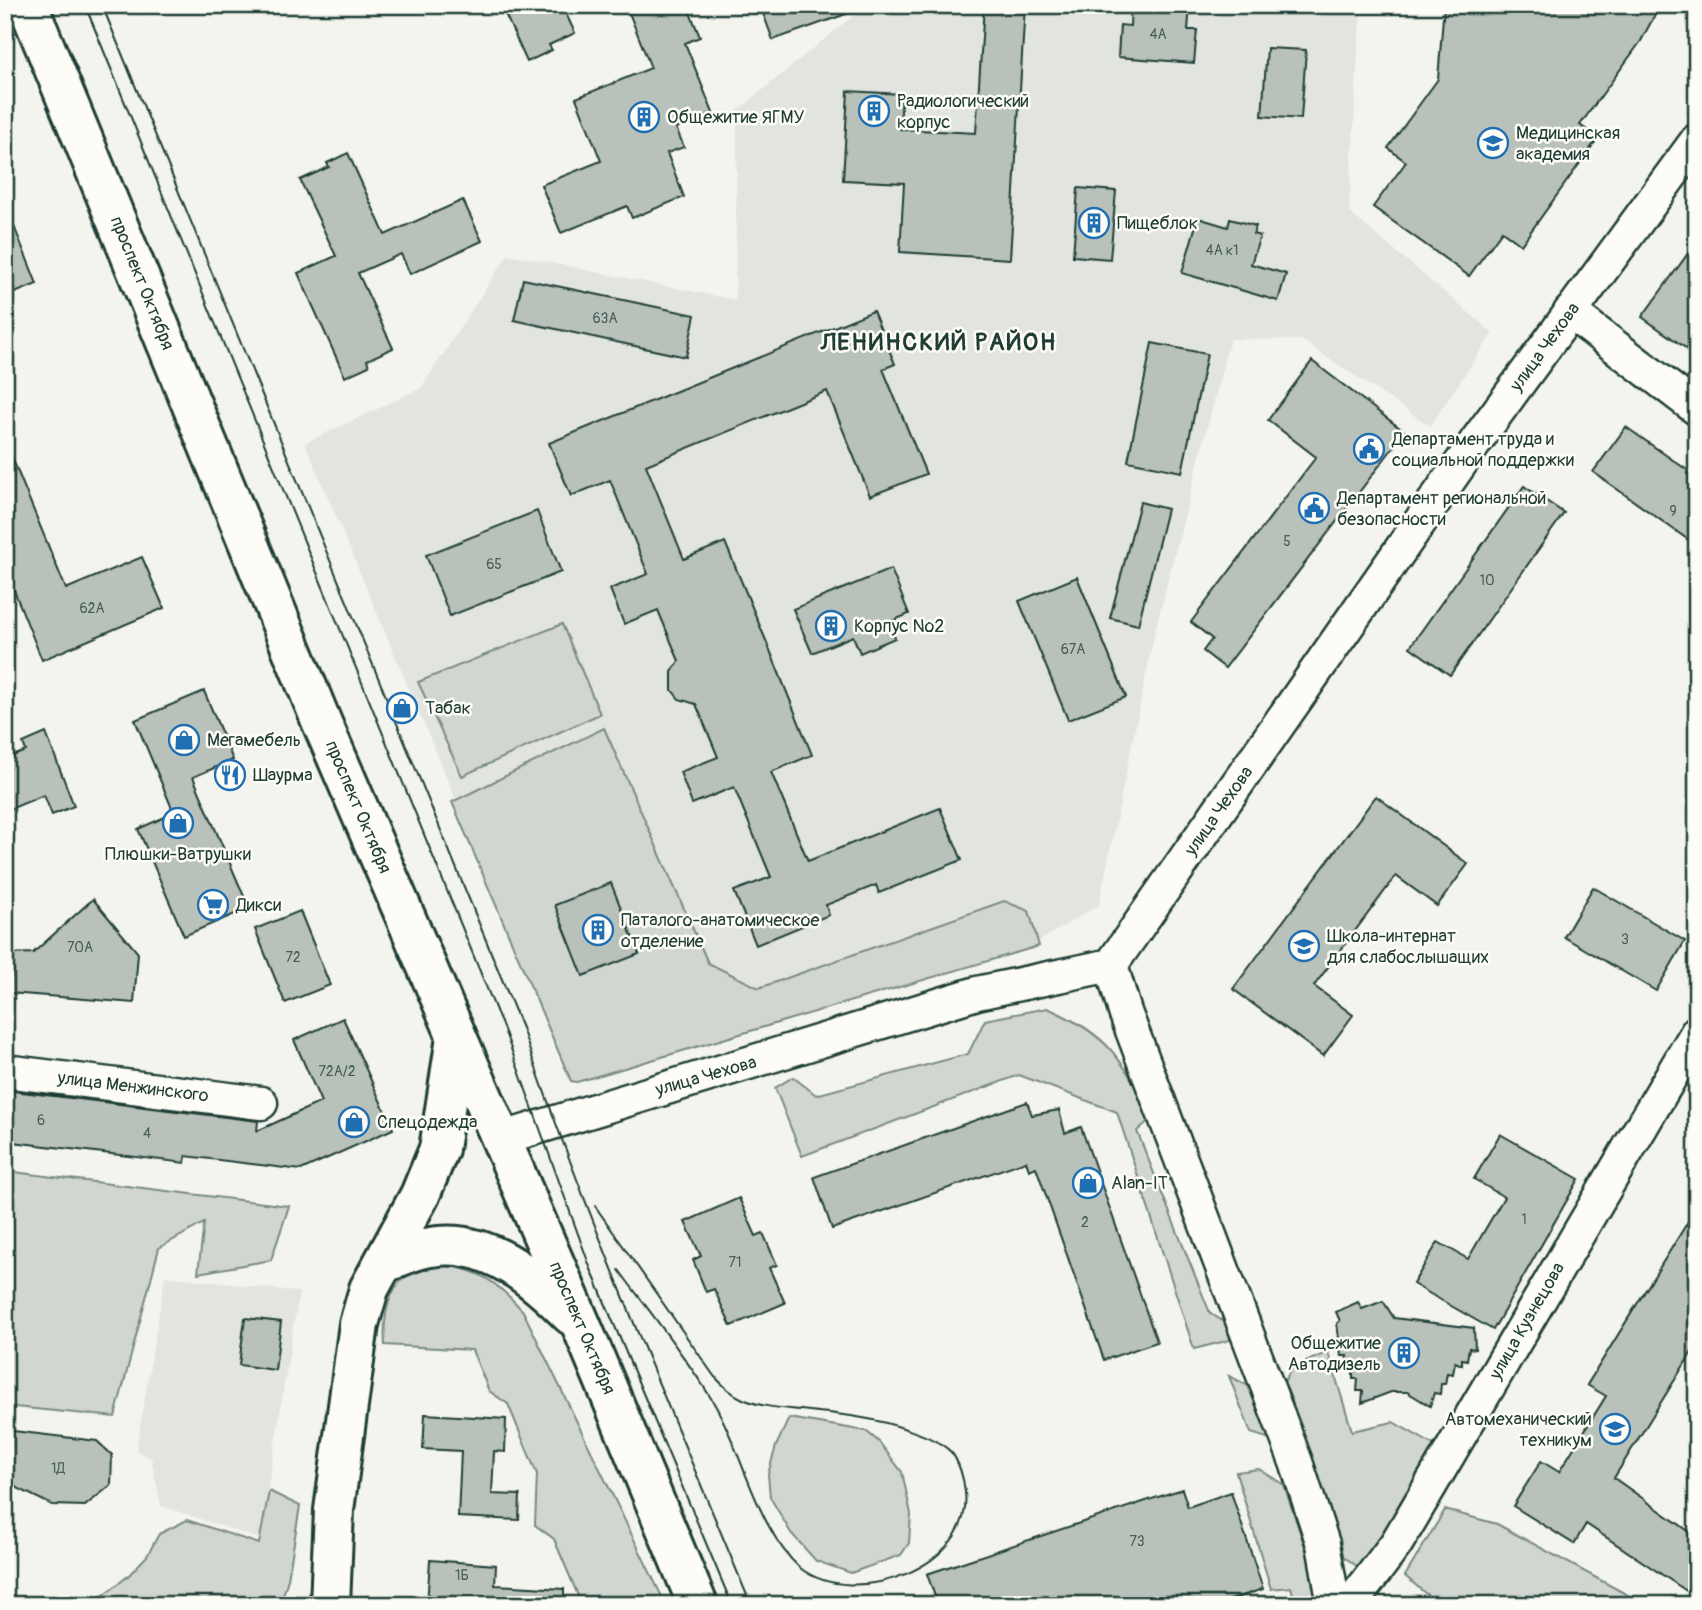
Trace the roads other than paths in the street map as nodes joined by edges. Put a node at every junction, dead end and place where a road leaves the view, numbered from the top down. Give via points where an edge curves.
1 (27, 5) edge
2 (1697, 140) edge
3 (1570, 312) junction
4 (1697, 409) edge
5 (1111, 965) junction
6 (1697, 1032) edge
7 (456, 1036) junction
8 (5, 1071) edge
9 (261, 1103) dead end
10 (500, 1139) junction
11 (385, 1263) junction
12 (582, 1327) junction
13 (334, 1510) junction
14 (303, 1605) edge
15 (330, 1605) edge
16 (698, 1605) edge
17 (1334, 1605) edge
18 (1350, 1605) edge

1 - 7 main road, проспект Октября
2 - 3 street, улица Чехова
3 - 4 street
3 - 5 street, улица Чехова
5 - 10 street, улица Чехова via 977,993
5 - 17 street via 1296,1462 1323,1544
6 - 18 street, улица Кузнецова via 1423,1499
7 - 10 main road, проспект Октября
7 - 11 main road via 439,1149
8 - 9 street, улица Менжинского
10 - 12 main road, проспект Октября
11 - 12 main road via 428,1247 476,1249 543,1286
11 - 13 main road via 369,1289 359,1324
12 - 16 main road, проспект Октября
13 - 14 main road via 326,1548
13 - 15 main road

